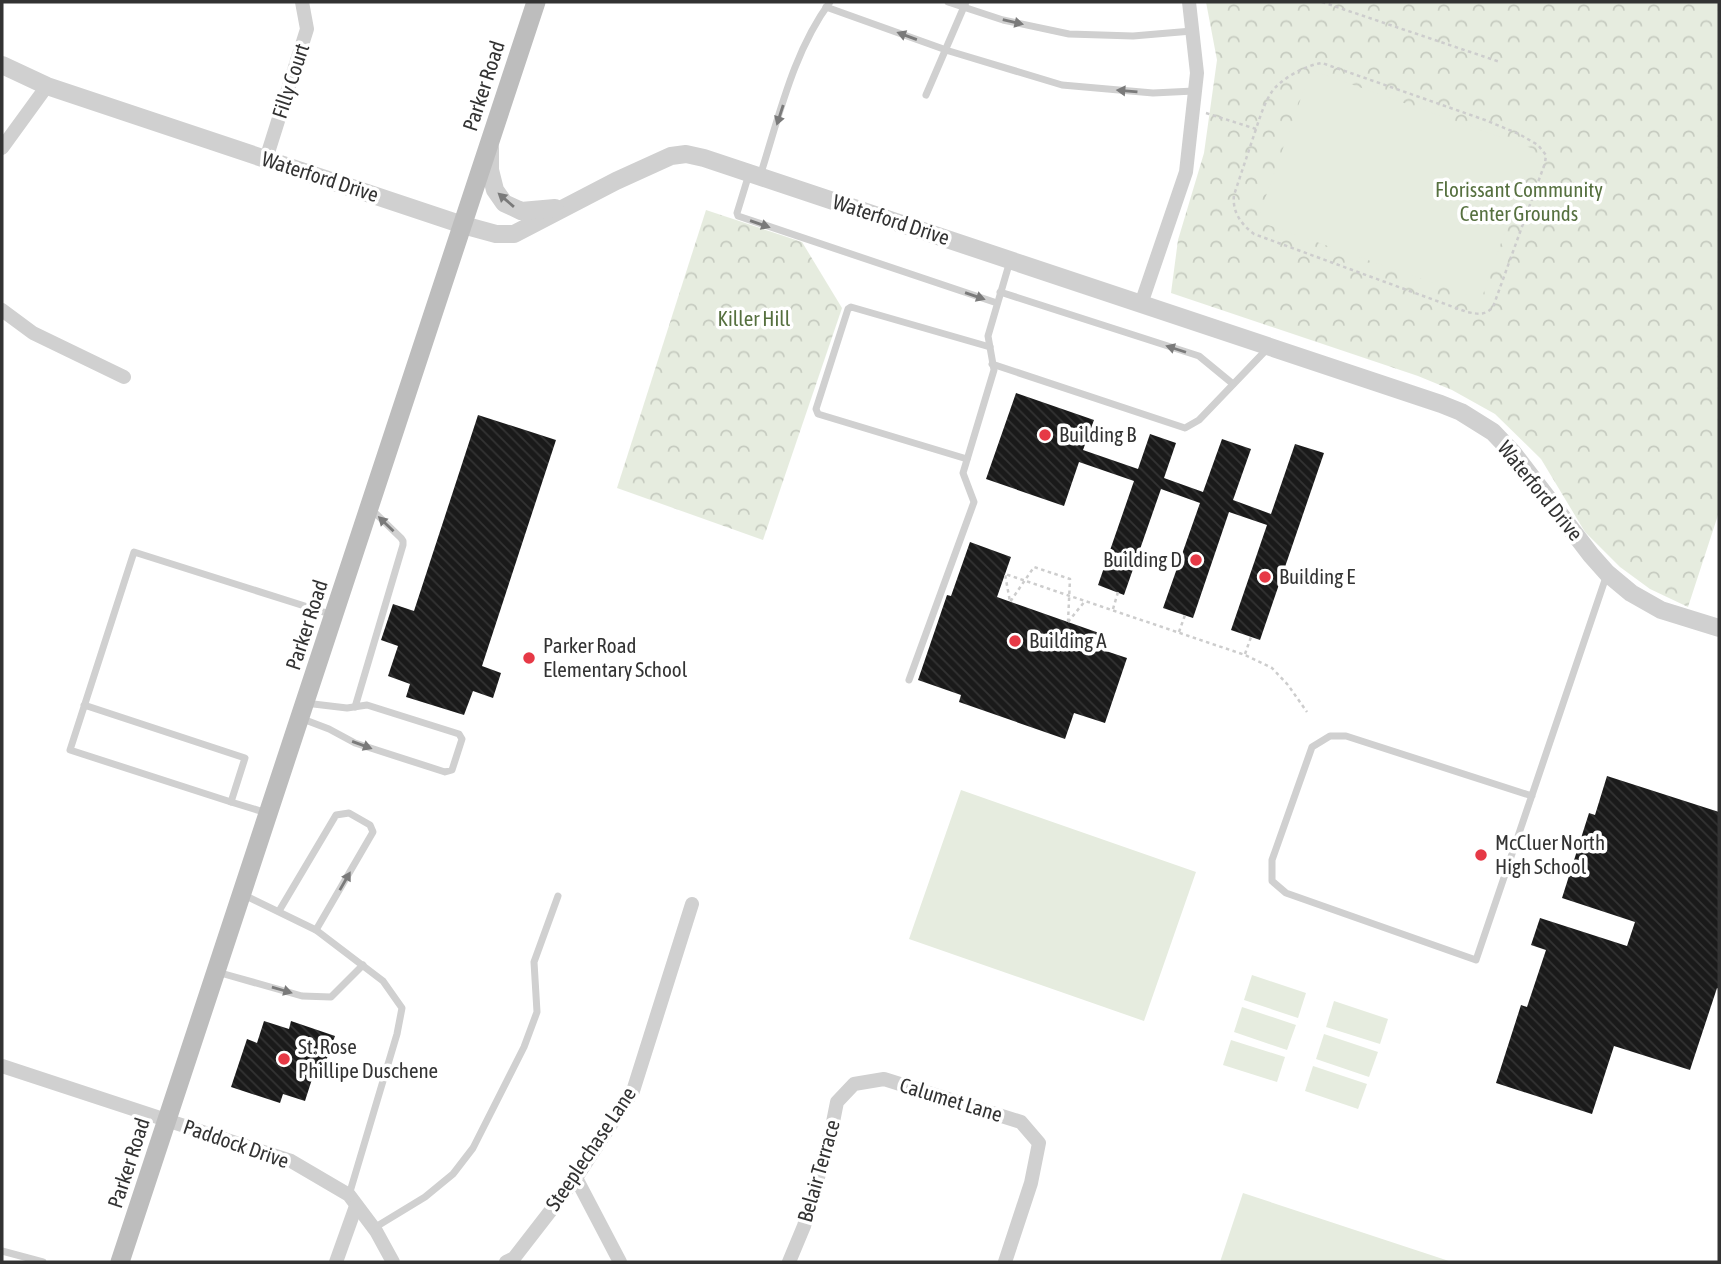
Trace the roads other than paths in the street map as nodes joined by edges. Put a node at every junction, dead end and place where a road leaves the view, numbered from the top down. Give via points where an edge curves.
1 (302, 2) edge
2 (536, 2) edge
3 (947, 2) edge
4 (1189, 2) edge
5 (828, 4) edge
6 (965, 5) edge
7 (1192, 31) junction
8 (945, 49) junction
9 (2, 65) edge
10 (47, 86) junction
11 (1195, 91) junction
12 (926, 95) dead end
13 (490, 142) junction
14 (2, 148) edge
15 (266, 159) junction
16 (755, 175) junction
17 (565, 207) junction
18 (463, 225) junction
19 (1010, 260) junction
20 (1000, 292) junction
21 (997, 303) junction
22 (1141, 304) junction
23 (2, 310) edge
24 (990, 347) junction
25 (1269, 347) junction
26 (992, 364) junction
27 (124, 377) dead end
28 (1233, 384) junction
29 (967, 459) junction
30 (369, 508) junction
31 (1607, 573) junction
32 (334, 615) junction
33 (1719, 628) edge
34 (909, 680) dead end
35 (84, 705) junction
36 (355, 707) junction
37 (302, 710) junction
38 (1532, 796) junction
39 (231, 802) junction
40 (268, 813) junction
41 (242, 894) junction
42 (558, 896) dead end
43 (692, 904) dead end
44 (279, 911) junction
45 (316, 930) junction
46 (363, 965) junction
47 (216, 972) junction
48 (2, 1066) edge
49 (855, 1084) joint
50 (167, 1120) junction
51 (576, 1178) junction
52 (352, 1200) junction
53 (374, 1228) junction
54 (2, 1251) edge
55 (38, 1262) edge
56 (120, 1262) edge
57 (336, 1262) edge
58 (393, 1262) edge
59 (506, 1262) edge
60 (620, 1262) edge
61 (789, 1262) edge
62 (1005, 1262) edge

1 - 15 street, Filly Court via 307,29
2 - 13 main road, Parker Road
3 - 6 lane
4 - 7 street
8 -> 5 lane
5 -> 16 lane via 795,67
6 -> 7 lane via 1003,20 1069,34 1133,36
6 - 8 lane
7 - 11 street
11 -> 8 lane via 1153,93 1062,85
8 - 12 lane
9 - 10 street, Waterford Drive
10 - 14 street
10 - 15 street, Waterford Drive
11 - 22 street via 1186,172
17 -> 13 street via 521,211 503,203 490,170
13 - 18 main road, Parker Road
15 - 18 street, Waterford Drive
16 - 17 street, Waterford Drive via 696,156 671,156
16 - 19 street, Waterford Drive
16 -> 21 lane via 738,216
17 - 18 street, Waterford Drive via 514,234
18 - 30 main road, Parker Road
19 - 20 lane
19 - 22 street, Waterford Drive
20 - 21 lane
28 -> 20 lane via 1199,356
21 - 24 lane via 988,336
22 - 25 street, Waterford Drive
23 - 27 street via 33,333
24 - 26 lane
24 - 29 lane via 851,307 816,410
25 - 28 lane
25 - 31 street, Waterford Drive via 1441,404 1493,432
26 - 28 lane via 1185,428 1199,420
26 - 29 lane
29 - 34 lane via 963,473 974,502
30 - 32 main road, Parker Road
36 -> 30 lane via 403,541
31 - 33 street, Waterford Drive via 1661,610
31 - 38 lane
32 - 35 lane via 134,552
32 - 37 main road, Parker Road
35 - 39 lane via 245,758
35 - 39 lane via 70,750
36 - 37 lane
37 -> 36 lane via 355,743 445,772 452,770 462,739 459,734 367,705
37 - 40 main road, Parker Road
38 - 38 lane via 1476,960 1286,893 1272,881 1272,860 1312,747 1329,736 1346,736
39 - 40 lane
40 - 41 main road, Parker Road
41 - 44 lane
41 - 47 main road, Parker Road
42 - 53 lane via 534,962 537,1012 473,1148 453,1174 425,1197
43 - 51 street, Steeplechase Lane via 634,1091
44 - 45 lane
45 -> 44 lane via 373,832 370,825 349,813 336,815
45 - 46 lane
47 -> 46 lane via 302,996 331,997
46 - 52 lane via 383,981 402,1008
47 - 50 main road, Parker Road
48 - 50 street, Paddock Drive
49 - 61 street, Belair Terrace via 837,1102 804,1226
49 - 62 street, Calumet Lane via 884,1079 1021,1122 1038,1143 1031,1183
50 - 52 street, Paddock Drive via 292,1161
50 - 56 main road, Parker Road
51 - 59 street, Steeplechase Lane via 514,1258
51 - 60 street
52 - 53 street, Paddock Drive
52 - 57 street
53 - 58 street, Paddock Drive
54 - 55 lane

